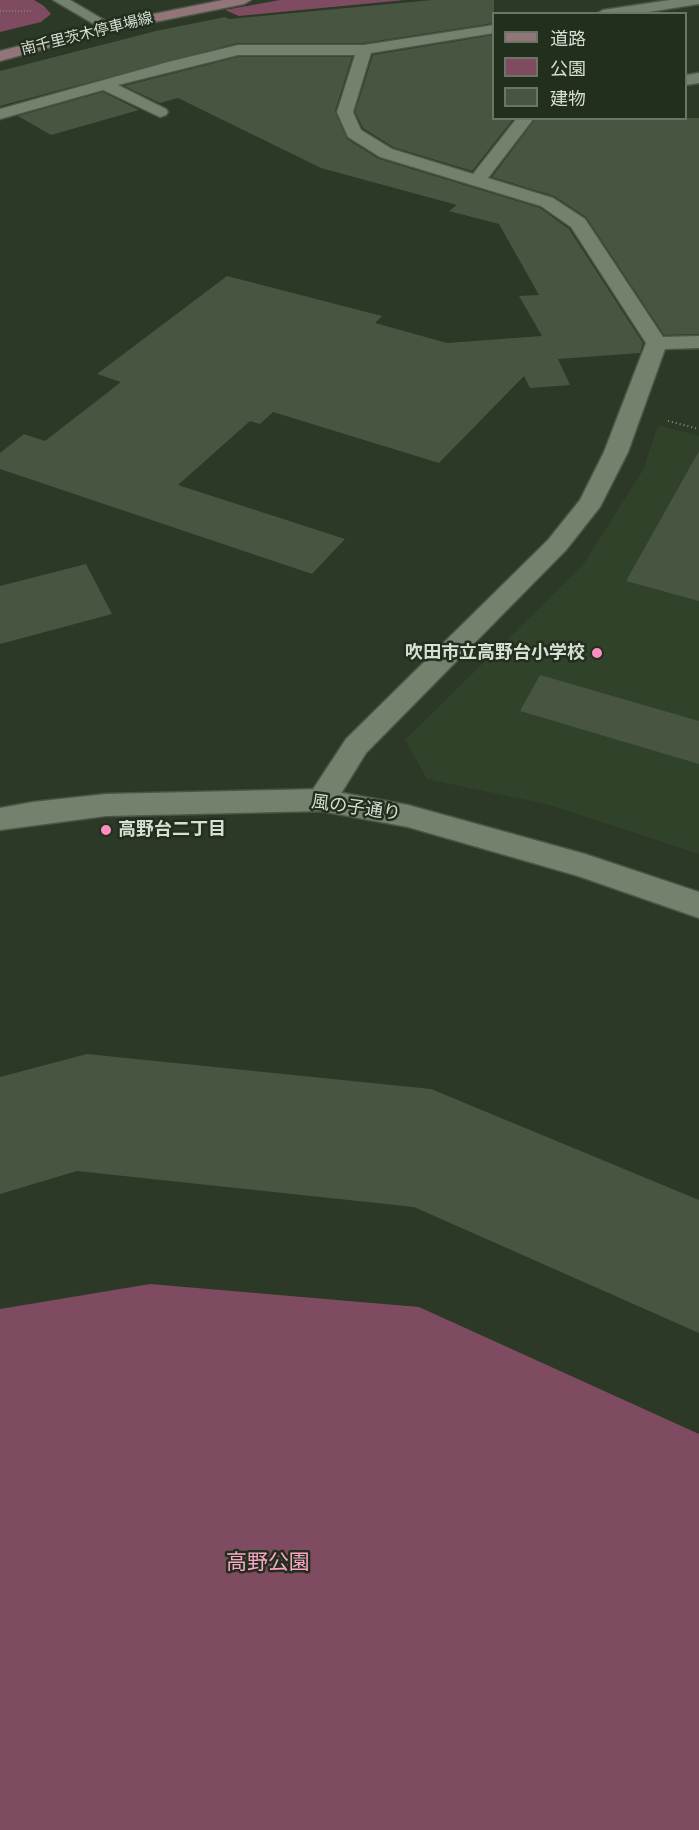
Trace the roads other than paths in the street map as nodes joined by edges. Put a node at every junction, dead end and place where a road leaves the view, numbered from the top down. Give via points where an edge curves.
1 (64, 0) edge
2 (176, 0) edge
3 (244, 0) edge
4 (699, 0) edge
5 (617, 12) edge
6 (90, 16) junction
7 (69, 21) dead end
8 (109, 27) junction
9 (492, 29) edge
10 (364, 50) junction
11 (0, 56) edge
12 (105, 84) junction
13 (160, 112) dead end
14 (0, 114) edge
15 (524, 120) edge
16 (477, 182) junction
17 (699, 342) edge
18 (657, 343) junction
19 (321, 800) junction
20 (0, 819) edge
21 (699, 906) edge

1 - 6 street
2 - 6 main road, 南千里茨木停車場線
3 - 8 main road, 南千里茨木停車場線
4 - 5 street
6 - 7 main road, 南千里茨木停車場線
6 - 8 street
8 - 11 main road, 南千里茨木停車場線
9 - 10 street
10 - 12 street via 238,50
10 - 16 street via 345,112 354,133 386,153
12 - 13 street
12 - 14 street
15 - 16 street
16 - 18 street via 547,202 578,223
17 - 18 street
18 - 19 street via 616,452 591,502 557,545 356,747
19 - 20 street, 風の子通り via 106,805
19 - 21 street, 風の子通り via 419,819 585,866

